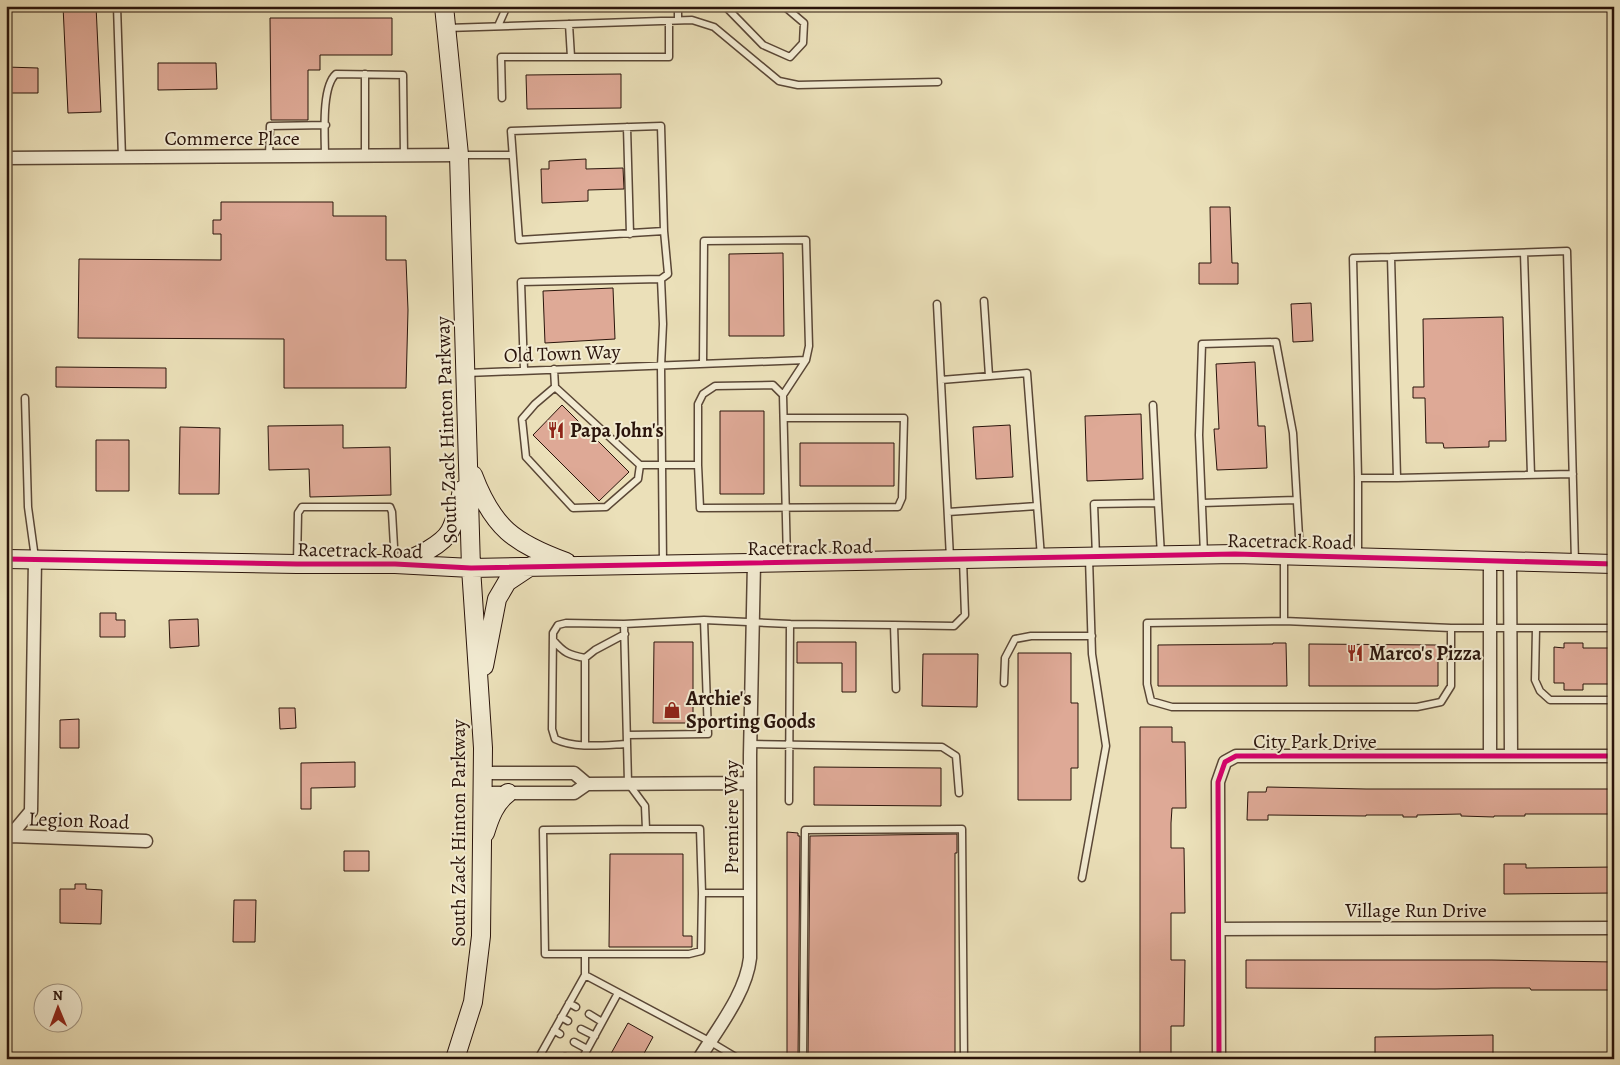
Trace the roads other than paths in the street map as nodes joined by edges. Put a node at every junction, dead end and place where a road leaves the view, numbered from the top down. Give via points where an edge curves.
1 (117, 6) edge
2 (444, 6) edge
3 (508, 6) edge
4 (678, 6) edge
5 (725, 6) edge
6 (784, 6) edge
7 (678, 20) junction
8 (669, 21) junction
9 (570, 24) junction
10 (498, 26) junction
11 (446, 28) junction
12 (571, 57) junction
13 (366, 74) junction
14 (938, 82) dead end
15 (502, 98) dead end
16 (326, 125) junction
17 (627, 127) junction
18 (512, 154) junction
19 (459, 155) junction
20 (269, 156) junction
21 (325, 156) junction
22 (365, 156) junction
23 (404, 156) junction
24 (6, 158) edge
25 (122, 158) junction
26 (664, 231) junction
27 (630, 234) junction
28 (1524, 252) junction
29 (1391, 257) junction
30 (661, 279) junction
31 (984, 301) dead end
32 (937, 304) dead end
33 (806, 360) junction
34 (703, 364) junction
35 (661, 366) junction
36 (554, 369) junction
37 (524, 370) junction
38 (466, 373) junction
39 (990, 376) junction
40 (941, 380) junction
41 (555, 387) junction
42 (783, 395) junction
43 (26, 398) dead end
44 (1153, 405) dead end
45 (785, 418) junction
46 (468, 463) junction
47 (640, 465) junction
48 (698, 465) junction
49 (662, 466) junction
50 (1573, 474) junction
51 (1531, 475) junction
52 (1358, 478) junction
53 (1397, 478) junction
54 (1297, 500) junction
55 (1158, 503) junction
56 (1202, 503) junction
57 (1037, 506) junction
58 (786, 508) junction
59 (948, 512) junction
60 (1204, 555) junction
61 (1161, 556) junction
62 (1292, 556) junction
63 (1093, 557) junction
64 (1358, 557) junction
65 (1042, 558) junction
66 (6, 559) edge
67 (35, 559) junction
68 (957, 559) junction
69 (1490, 561) junction
70 (1510, 561) junction
71 (788, 562) junction
72 (754, 563) junction
73 (1575, 563) junction
74 (297, 564) junction
75 (395, 564) junction
76 (664, 564) junction
77 (1614, 564) edge
78 (532, 566) junction
79 (576, 566) junction
80 (471, 568) junction
81 (704, 620) junction
82 (1284, 621) junction
83 (752, 622) junction
84 (624, 624) junction
85 (790, 624) junction
86 (894, 625) junction
87 (1451, 628) junction
88 (1510, 628) junction
89 (1536, 628) junction
90 (1614, 628) edge
91 (1490, 629) junction
92 (625, 634) junction
93 (1092, 636) junction
94 (553, 640) junction
95 (585, 658) junction
96 (1004, 683) dead end
97 (896, 689) dead end
98 (479, 696) junction
99 (1614, 700) edge
100 (627, 735) junction
101 (627, 744) junction
102 (750, 744) junction
103 (789, 744) junction
104 (585, 745) junction
105 (1490, 756) junction
106 (1511, 756) junction
107 (1614, 756) edge
108 (481, 773) junction
109 (628, 783) junction
110 (750, 783) junction
111 (587, 784) junction
112 (481, 793) junction
113 (508, 793) junction
114 (958, 793) dead end
115 (789, 801) dead end
116 (646, 829) junction
117 (8, 837) edge
118 (146, 841) dead end
119 (482, 845) junction
120 (1082, 878) dead end
121 (702, 893) junction
122 (750, 893) junction
123 (1614, 928) edge
124 (1219, 929) junction
125 (584, 954) junction
126 (584, 975) junction
127 (618, 993) junction
128 (569, 1003) junction
129 (576, 1007) dead end
130 (589, 1014) dead end
131 (561, 1017) junction
132 (568, 1021) dead end
133 (602, 1022) junction
134 (581, 1029) dead end
135 (554, 1030) junction
136 (560, 1034) dead end
137 (595, 1036) junction
138 (709, 1041) junction
139 (574, 1042) dead end
140 (587, 1050) junction
141 (455, 1059) edge
142 (538, 1059) edge
143 (582, 1059) edge
144 (699, 1059) edge
145 (739, 1059) edge
146 (803, 1059) edge
147 (964, 1059) edge
148 (1220, 1059) edge

1 - 25 lane
2 - 11 street, South Zack Hinton Parkway
3 - 10 lane
4 - 7 lane
5 - 6 lane via 762,45 790,57 803,43 804,23
7 - 8 lane
7 - 14 lane via 692,20 714,27 779,80 798,85
8 - 9 lane
8 - 12 lane via 669,57
9 - 10 lane
9 - 12 lane
10 - 11 lane
11 - 19 street, South Zack Hinton Parkway
12 - 15 lane via 501,57
13 - 16 lane via 336,74 332,78 327,91
13 - 22 lane
13 - 23 lane via 404,75
16 - 20 lane via 270,126
16 - 21 lane
17 - 18 lane via 511,132
17 - 26 lane via 661,126
17 - 27 lane
18 - 19 lane
18 - 27 lane via 519,240
19 - 23 street, Commerce Place
19 - 38 street, South Zack Hinton Parkway
20 - 21 street, Commerce Place
20 - 25 street, Commerce Place
21 - 22 street, Commerce Place
22 - 23 street, Commerce Place
24 - 25 street, Commerce Place
26 - 27 lane
26 - 30 lane via 668,274
28 - 29 lane
28 - 50 lane via 1567,251
28 - 51 lane
29 - 52 lane via 1353,258
29 - 53 lane
30 - 35 lane
30 - 37 lane via 521,282
31 - 39 lane
32 - 40 lane
33 - 34 lane, Old Town Way
33 - 34 lane via 809,346 806,240 704,241
33 - 42 lane
34 - 35 lane, Old Town Way
35 - 36 lane, Old Town Way
35 - 49 lane
36 - 37 lane, Old Town Way
36 - 41 lane
37 - 38 lane, Old Town Way
38 - 46 street, South Zack Hinton Parkway
39 - 40 lane
39 - 57 lane via 1027,373
40 - 59 lane
41 - 47 lane
41 - 47 lane via 522,419 526,457 573,508 606,507 638,479
42 - 45 lane
42 - 48 lane via 773,385 715,386 703,394 698,404
43 - 67 lane via 28,507
44 - 55 lane
45 - 58 lane
45 - 58 lane via 904,418 902,498 898,507
46 - 75 street via 458,510 449,533 415,558
46 - 79 street via 480,494 508,533 544,554
46 - 80 street, South Zack Hinton Parkway
47 - 49 lane
48 - 49 lane
48 - 58 lane via 700,508
49 - 76 lane
50 - 51 lane
50 - 73 lane
51 - 53 lane
52 - 53 lane
52 - 64 lane
54 - 56 lane
54 - 56 lane via 1293,433 1276,342 1202,344 1199,436
54 - 62 lane
55 - 61 lane
55 - 63 lane via 1094,504
56 - 60 lane
57 - 59 lane
57 - 65 lane
58 - 71 lane
59 - 68 lane
60 - 61 street, Racetrack Road
60 - 62 street, Racetrack Road
61 - 63 street, Racetrack Road
62 - 64 street, Racetrack Road
62 - 82 lane
63 - 65 street, Racetrack Road
63 - 93 lane
64 - 69 street, Racetrack Road
65 - 68 street, Racetrack Road
66 - 67 street, Racetrack Road
67 - 74 street, Racetrack Road
67 - 117 street, Legion Road via 31,811
68 - 71 street, Racetrack Road
68 - 86 lane via 965,615 954,626
69 - 70 street, Racetrack Road
69 - 91 street
70 - 73 street, Racetrack Road
70 - 88 street
71 - 72 street, Racetrack Road
72 - 76 street, Racetrack Road
72 - 83 street, Premiere Way
73 - 77 street, Racetrack Road
74 - 75 street, Racetrack Road
74 - 75 lane via 298,513 302,507 390,507
75 - 80 street, Racetrack Road
76 - 79 street, Racetrack Road
78 - 79 street, Racetrack Road
78 - 80 street, Racetrack Road
78 - 98 street via 506,582 497,599
80 - 98 street, South Zack Hinton Parkway
81 - 83 lane
81 - 84 lane
81 - 100 lane via 708,734
82 - 87 lane
82 - 87 lane via 1146,622 1147,684 1151,701 1172,707 1417,707 1441,702 1451,686
83 - 85 lane
83 - 102 street, Premiere Way
84 - 92 lane
84 - 94 lane via 566,623 558,625
85 - 86 lane
85 - 103 lane
86 - 97 lane
87 - 91 lane
88 - 89 lane
88 - 91 lane
88 - 106 street
89 - 90 lane
89 - 99 lane via 1535,680 1540,691 1550,700
91 - 105 street
92 - 95 lane
92 - 100 lane
93 - 96 lane via 1015,639 1004,658
93 - 120 lane via 1106,746
94 - 95 lane via 569,655
94 - 104 lane via 552,729 555,739
95 - 104 lane
98 - 108 street, South Zack Hinton Parkway via 483,748
100 - 101 lane
101 - 104 lane
101 - 109 lane
102 - 103 lane
102 - 110 street, Premiere Way
103 - 114 lane via 942,747 956,756
103 - 115 lane
105 - 106 street, City Park Drive
105 - 124 street, City Park Drive via 1236,756 1225,762 1218,782
106 - 107 street, City Park Drive
108 - 111 street via 574,773
108 - 112 street, South Zack Hinton Parkway
109 - 110 street
109 - 111 street
109 - 116 lane via 645,806
110 - 122 street, Premiere Way
111 - 113 street via 574,793
112 - 113 street
112 - 119 street, South Zack Hinton Parkway
113 - 119 street via 500,799 490,817
116 - 121 lane via 700,829
116 - 125 lane via 543,830 545,954
117 - 118 street, Legion Road
119 - 141 street, South Zack Hinton Parkway via 481,936 473,1002
121 - 122 lane
121 - 125 lane via 701,951 688,954
122 - 138 street, Premiere Way via 748,970 739,993
123 - 124 street, Village Run Drive
124 - 148 street, City Park Drive
125 - 126 lane
126 - 127 lane
126 - 128 lane
127 - 133 lane
127 - 138 lane
128 - 129 lane
128 - 131 lane
130 - 133 lane
131 - 132 lane
131 - 135 lane
133 - 137 lane
134 - 137 lane
135 - 136 lane
135 - 142 lane via 548,1048
137 - 140 lane
138 - 144 street, Premiere Way
138 - 145 lane
139 - 140 lane
140 - 143 lane
146 - 147 lane via 805,830 962,829

